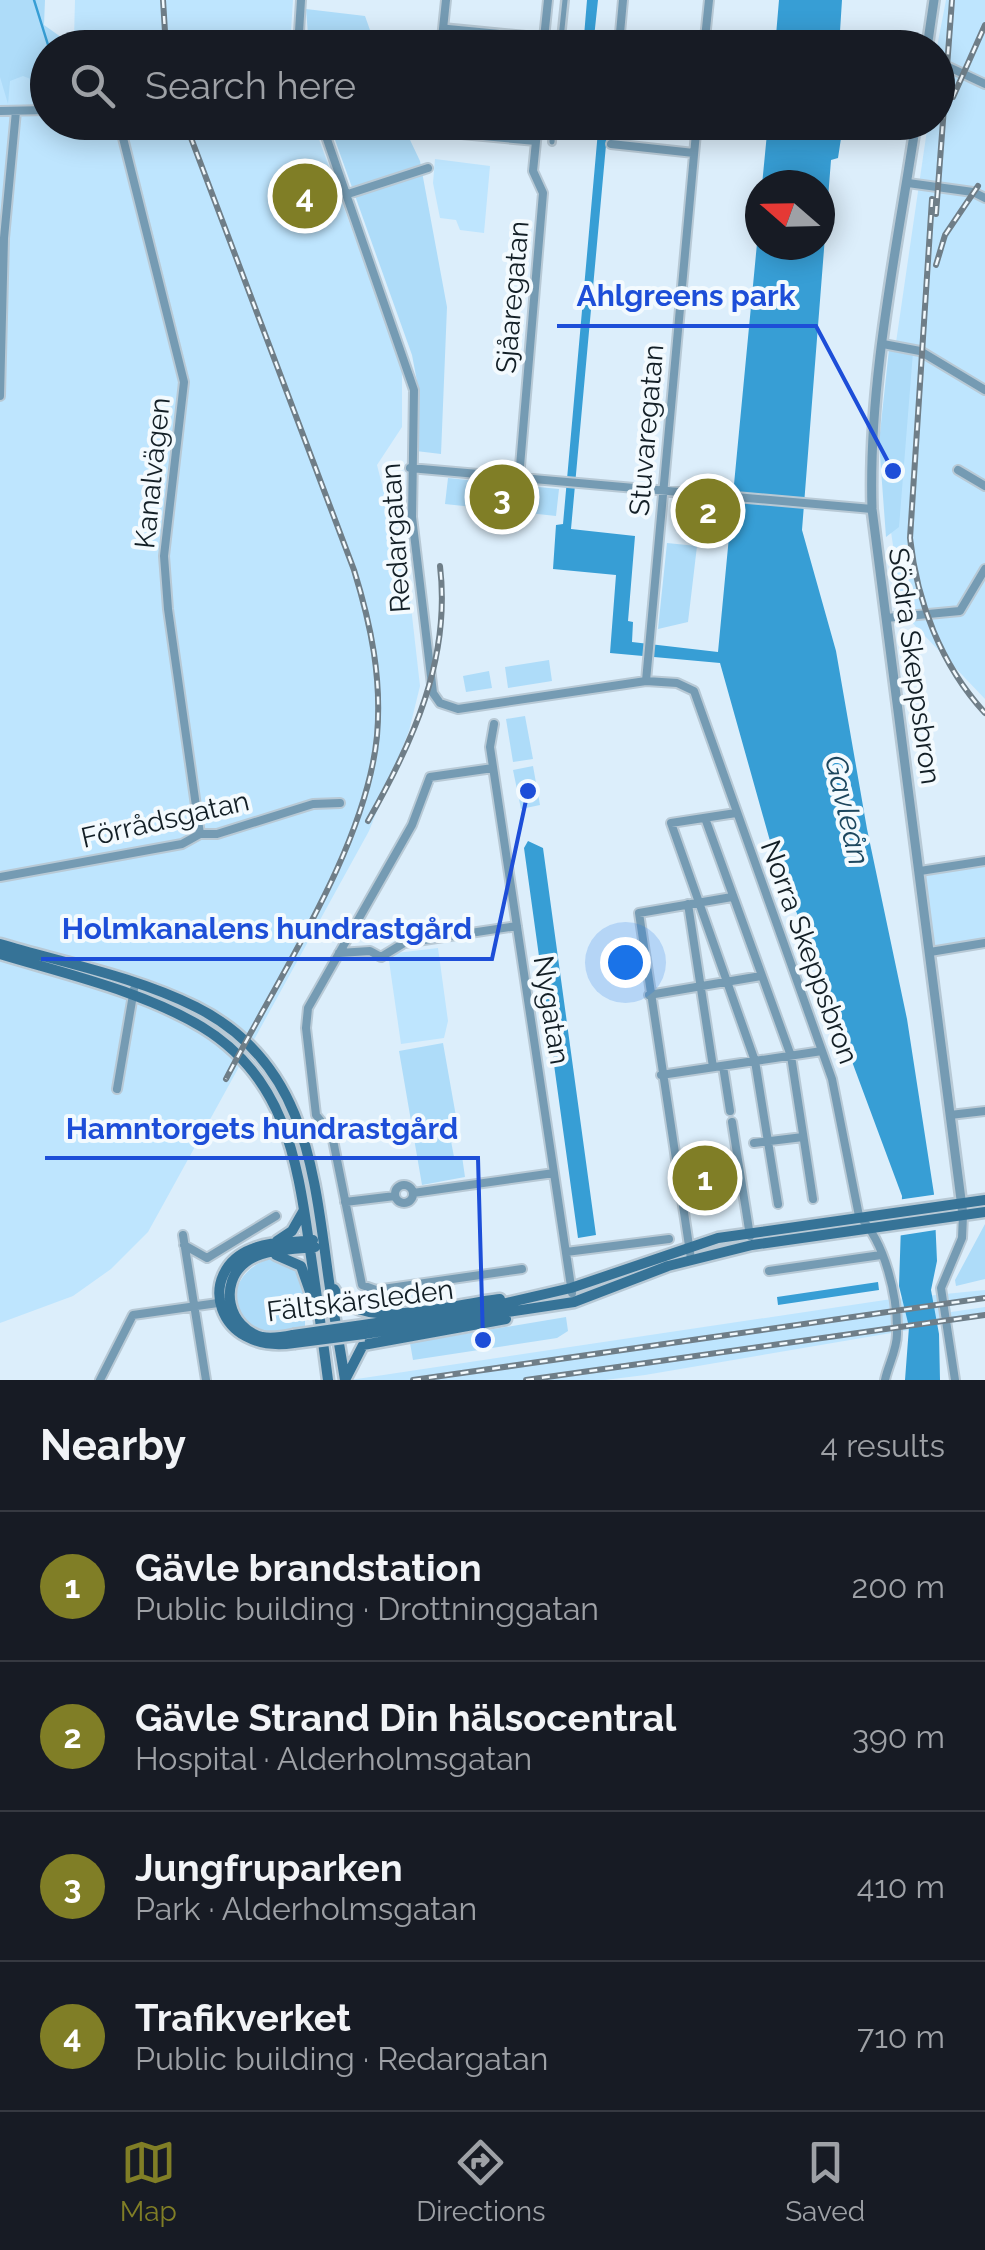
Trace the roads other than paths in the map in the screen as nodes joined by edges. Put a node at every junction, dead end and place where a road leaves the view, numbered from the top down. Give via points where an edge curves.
1 (301, 0) edge
2 (446, 0) edge
3 (548, 0) edge
4 (565, 0) edge
5 (623, 0) edge
6 (709, 0) edge
7 (934, 0) edge
8 (443, 28) joint
9 (299, 30) edge
10 (465, 30) edge
11 (545, 30) edge
12 (562, 30) edge
13 (620, 30) edge
14 (706, 30) edge
15 (930, 30) edge
16 (955, 70) edge
17 (985, 84) edge
18 (0, 111) edge
19 (16, 111) junction
20 (30, 111) edge
21 (124, 140) edge
22 (328, 140) edge
23 (525, 140) edge
24 (695, 140) edge
25 (914, 140) edge
26 (536, 141) joint
27 (611, 144) dead end
28 (694, 153) junction
29 (428, 168) dead end
30 (908, 182) junction
31 (348, 194) junction
32 (985, 198) edge
33 (883, 344) junction
34 (985, 390) edge
35 (0, 396) edge
36 (410, 468) junction
37 (958, 470) dead end
38 (519, 478) junction
39 (985, 486) edge
40 (663, 492) junction
41 (872, 509) junction
42 (985, 569) edge
43 (886, 618) junction
44 (646, 681) junction
45 (694, 692) joint
46 (494, 724) dead end
47 (493, 768) junction
48 (340, 803) dead end
49 (736, 813) junction
50 (705, 818) junction
51 (200, 834) junction
52 (985, 861) edge
53 (920, 871) junction
54 (0, 878) edge
55 (732, 896) junction
56 (701, 902) junction
57 (688, 904) junction
58 (517, 926) junction
59 (985, 942) edge
60 (0, 944) edge
61 (930, 952) junction
62 (339, 953) junction
63 (0, 954) edge
64 (761, 976) junction
65 (730, 981) junction
66 (702, 986) junction
67 (134, 991) junction
68 (649, 994) junction
69 (822, 1051) junction
70 (791, 1056) junction
71 (755, 1061) junction
72 (718, 1066) junction
73 (661, 1075) junction
74 (117, 1089) dead end
75 (730, 1111) dead end
76 (985, 1111) edge
77 (950, 1115) junction
78 (732, 1122) dead end
79 (804, 1137) junction
80 (768, 1142) junction
81 (754, 1143) dead end
82 (554, 1173) junction
83 (814, 1199) dead end
84 (985, 1200) edge
85 (960, 1201) junction
86 (345, 1202) junction
87 (778, 1204) dead end
88 (304, 1209) junction
89 (985, 1212) edge
90 (963, 1215) junction
91 (276, 1216) dead end
92 (859, 1216) junction
93 (871, 1229) junction
94 (750, 1232) junction
95 (668, 1239) dead end
96 (324, 1242) junction
97 (310, 1244) junction
98 (687, 1246) junction
99 (752, 1246) junction
100 (271, 1249) junction
101 (566, 1252) junction
102 (881, 1255) junction
103 (207, 1258) junction
104 (691, 1259) junction
105 (188, 1268) junction
106 (327, 1269) junction
107 (522, 1269) dead end
108 (768, 1271) dead end
109 (571, 1288) junction
110 (538, 1295) junction
111 (225, 1301) junction
112 (574, 1302) junction
113 (194, 1306) junction
114 (536, 1310) junction
115 (320, 1320) junction
116 (363, 1330) junction
117 (100, 1380) edge
118 (206, 1380) edge
119 (328, 1380) edge
120 (346, 1380) edge
121 (885, 1380) edge
122 (955, 1380) edge

1 - 9 street
2 - 8 street
3 - 11 street
4 - 12 street
5 - 13 street
6 - 14 street
7 - 15 street
8 - 10 street
16 - 17 street
18 - 19 street
19 - 20 street
19 - 35 street
21 - 51 street, Kanalvägen via 184,382 164,556
22 - 31 street, Redargatan
23 - 26 street
24 - 28 street, Stuvaregatan
25 - 30 street, Södra Skeppsbron
26 - 38 street, Sjåaregatan via 533,171 543,193
27 - 28 street
28 - 40 street, Stuvaregatan
29 - 31 street
30 - 32 street
30 - 33 street, Södra Skeppsbron
31 - 36 street, Redargatan via 414,390
33 - 34 street via 920,351
33 - 41 street, Södra Skeppsbron
36 - 38 street
36 - 44 street, Redargatan via 430,680 440,703 468,708
37 - 39 street
38 - 40 street
40 - 41 street
40 - 44 street, Stuvaregatan
41 - 43 street, Södra Skeppsbron
42 - 43 street via 960,611
43 - 53 street, Södra Skeppsbron
44 - 45 street, Redargatan via 677,682
45 - 49 street, Norra Skeppsbron
46 - 47 street, Nygatan
47 - 58 street, Nygatan
47 - 62 street via 430,777 412,825
48 - 51 street, Förrådsgatan
49 - 50 street
49 - 69 street, Norra Skeppsbron
50 - 55 street
50 - 56 street via 671,823
51 - 54 street, Förrådsgatan via 182,844
52 - 53 street
53 - 61 street, Södra Skeppsbron
55 - 56 street
55 - 64 street
56 - 57 street
56 - 65 street
57 - 66 street
57 - 68 street via 639,914
58 - 62 street via 404,943 381,957
58 - 82 street, Nygatan
59 - 61 street
60 - 67 main road
61 - 77 street, Södra Skeppsbron
62 - 86 street via 308,1008 306,1028 316,1115 332,1135
63 - 67 main road
64 - 65 street
64 - 70 street
65 - 66 street
65 - 71 street
66 - 68 street
66 - 72 street
67 - 74 street
67 - 88 main road via 200,1026 245,1060 292,1141
67 - 96 main road via 215,1018 264,1062 301,1124
68 - 73 street
69 - 70 street
69 - 92 street, Norra Skeppsbron
70 - 71 street
70 - 79 street
71 - 72 street
71 - 80 street
72 - 73 street
72 - 75 street
73 - 98 street
76 - 77 street
77 - 85 street, Södra Skeppsbron
78 - 94 street
79 - 80 street
79 - 83 street
80 - 81 street
80 - 87 street
82 - 86 street via 413,1193 406,1202 396,1196
82 - 101 street, Nygatan
84 - 85 main road, Fältskärsleden
85 - 90 street, Södra Skeppsbron
85 - 92 main road, Fältskärsleden
86 - 107 street via 358,1280 367,1288
88 - 97 main road
88 - 100 main road
89 - 90 main road, Fältskärsleden
90 - 93 main road, Fältskärsleden
90 - 122 street via 962,1238 941,1288
91 - 103 street
92 - 93 street
92 - 94 main road, Fältskärsleden
93 - 99 main road, Fältskärsleden
93 - 102 street
94 - 98 main road, Fältskärsleden
94 - 99 street
95 - 101 street
96 - 97 main road, Fältskärsleden
96 - 106 main road
97 - 100 main road, Fältskärsleden
97 - 115 main road
98 - 104 street
98 - 109 main road, Fältskärsleden
99 - 104 main road, Fältskärsleden
100 - 111 main road, Fältskärsleden via 237,1270
100 - 115 main road via 300,1266
101 - 109 street, Nygatan
102 - 108 street
102 - 121 street via 898,1334
103 - 105 street
103 - 105 street via 184,1240
104 - 112 main road, Fältskärsleden
105 - 113 street
106 - 110 main road via 344,1304 368,1315
106 - 120 main road
109 - 110 main road, Fältskärsleden
109 - 112 street, Nygatan
110 - 116 main road, Fältskärsleden
111 - 113 street
111 - 116 main road, Fältskärsleden, bridge via 246,1330 260,1336
112 - 114 main road, Fältskärsleden
113 - 117 street via 133,1315
113 - 118 street
114 - 116 main road, Fältskärsleden
114 - 120 main road via 363,1345
115 - 119 main road

